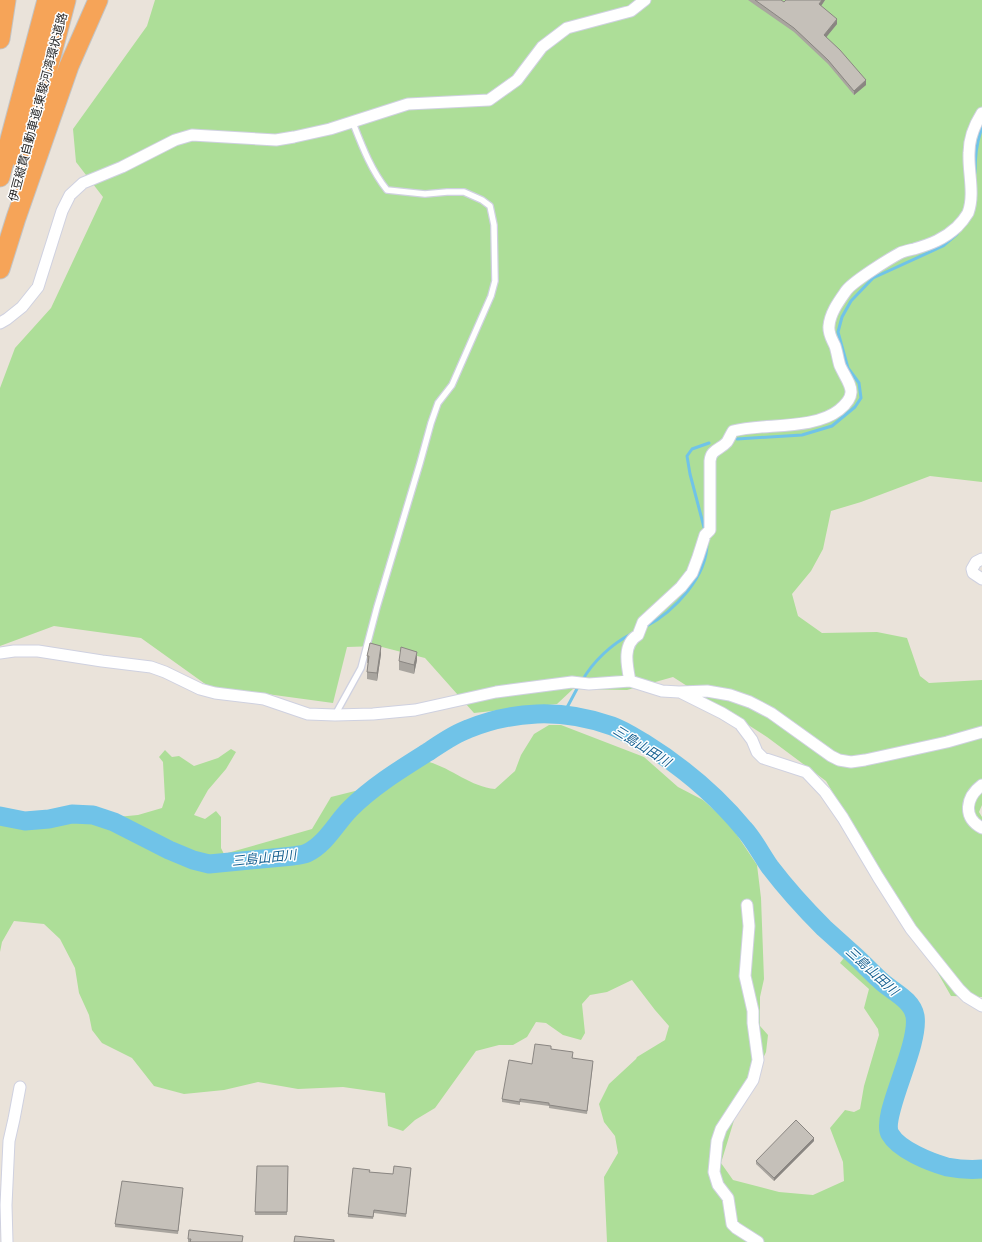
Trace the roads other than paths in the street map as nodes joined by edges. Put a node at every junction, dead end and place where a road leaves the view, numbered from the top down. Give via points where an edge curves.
1 (6, 0) edge
2 (47, 0) edge
3 (66, 0) edge
4 (98, 0) edge
5 (645, 0) edge
6 (0, 39) edge
7 (982, 113) edge
8 (352, 123) junction
9 (0, 177) edge
10 (0, 261) edge
11 (0, 269) edge
12 (4, 321) edge
13 (982, 559) edge
14 (982, 579) edge
15 (0, 653) edge
16 (630, 681) junction
17 (679, 692) junction
18 (335, 715) junction
19 (982, 732) edge
20 (982, 785) edge
21 (982, 828) edge
22 (747, 905) dead end
23 (982, 1006) edge
24 (20, 1087) dead end
25 (7, 1242) edge
26 (758, 1242) edge

1 - 6 highway
2 - 9 highway, 伊豆縦貫自動車道;東駿河湾環状道路
3 - 10 highway, 伊豆縦貫自動車道;東駿河湾環状道路 via 33,120
4 - 11 highway via 69,66
5 - 8 street via 631,11 567,28 542,47 517,80 490,100 408,104
7 - 16 street via 976,123 969,152 970,201 968,213 961,223 950,234 936,242 901,253 856,281 849,287 833,312 829,334 840,366 851,386 850,397 839,410 823,419 809,423 734,431 726,443 710,456 707,532 692,573 681,587 643,622 631,644 626,655
8 - 12 street via 276,140 192,135 83,183 70,195 62,211 38,287 22,307
8 - 18 lane via 366,157 387,190 425,194 464,192 490,206 494,225 495,282 452,385 435,410 361,668
13 - 14 street via 976,562 972,569 973,573
15 - 18 street via 38,651 151,667 215,693 264,699 308,714
16 - 17 street via 662,691
16 - 18 street via 589,684 572,682 496,692 415,710
17 - 19 street via 707,691 750,702 771,713 831,756 851,762 939,744
17 - 23 street via 740,724 763,758 806,772 825,792 843,818 911,929 959,989
20 - 21 street via 972,795 969,814 972,821
22 - 26 street via 749,926 745,976 753,1011 758,1060 753,1080 721,1129 717,1141 714,1172 718,1185 728,1198 732,1224
24 - 25 street via 9,1141

